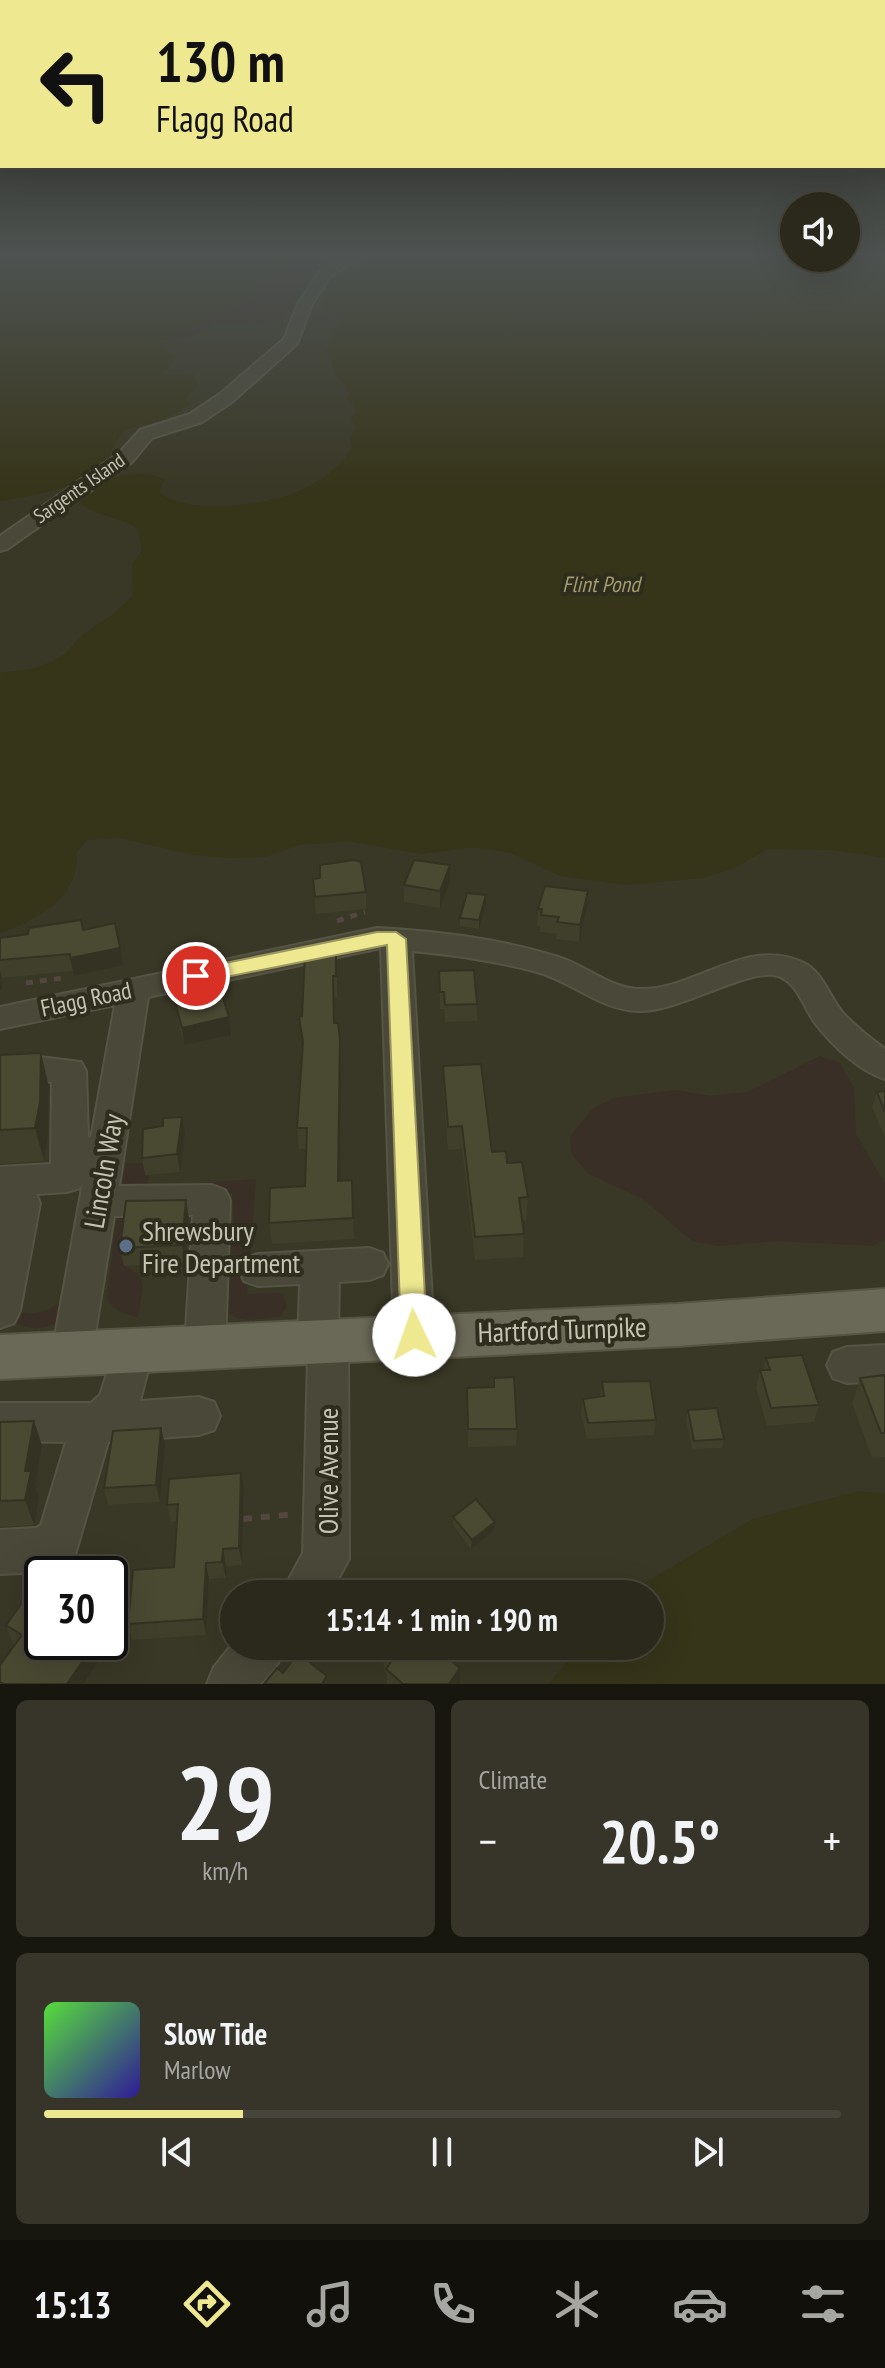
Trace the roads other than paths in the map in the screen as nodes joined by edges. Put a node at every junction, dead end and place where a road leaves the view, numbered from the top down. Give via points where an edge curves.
1 (294, 333) edge
2 (0, 545) edge
3 (396, 939) junction
4 (134, 989) junction
5 (0, 1018) edge
6 (863, 1048) edge
7 (0, 1072) edge
8 (107, 1151) junction
9 (71, 1152) junction
10 (0, 1181) edge
11 (98, 1201) junction
12 (0, 1202) edge
13 (369, 1264) dead end
14 (320, 1267) junction
15 (258, 1270) dead end
16 (2, 1292) edge
17 (883, 1318) edge
18 (414, 1335) junction
19 (323, 1342) junction
20 (205, 1347) junction
21 (133, 1350) junction
22 (72, 1353) junction
23 (0, 1357) edge
24 (199, 1416) dead end
25 (0, 1422) edge
26 (95, 1423) junction
27 (0, 1552) edge
28 (313, 1580) edge
29 (250, 1660) edge
30 (231, 1684) edge

1 - 2 street, Sargents Island via 227,397 196,418 146,434 125,458
3 - 4 street, Flagg Road via 377,938
3 - 6 street, Flagg Road via 463,946 550,965 608,994 636,1000 696,990 761,964 787,967 808,979 825,1013
3 - 18 street
4 - 5 street, Flagg Road
4 - 8 street, Lincoln Way
7 - 9 street via 69,1071
8 - 9 street
8 - 11 street, Lincoln Way
9 - 10 street via 67,1178
11 - 20 street via 212,1200
11 - 22 street, Lincoln Way
12 - 16 street via 22,1203
13 - 14 street
14 - 15 street
14 - 19 street, Olive Avenue
17 - 18 main road, Hartford Turnpike
18 - 19 main road, Hartford Turnpike
19 - 20 main road, Hartford Turnpike
19 - 28 street, Olive Avenue via 326,1559
20 - 21 main road, Hartford Turnpike
21 - 22 main road, Hartford Turnpike
21 - 26 street via 118,1406
22 - 23 main road, Hartford Turnpike
24 - 26 street
25 - 26 street
26 - 27 street via 59,1539 42,1550
29 - 30 street

